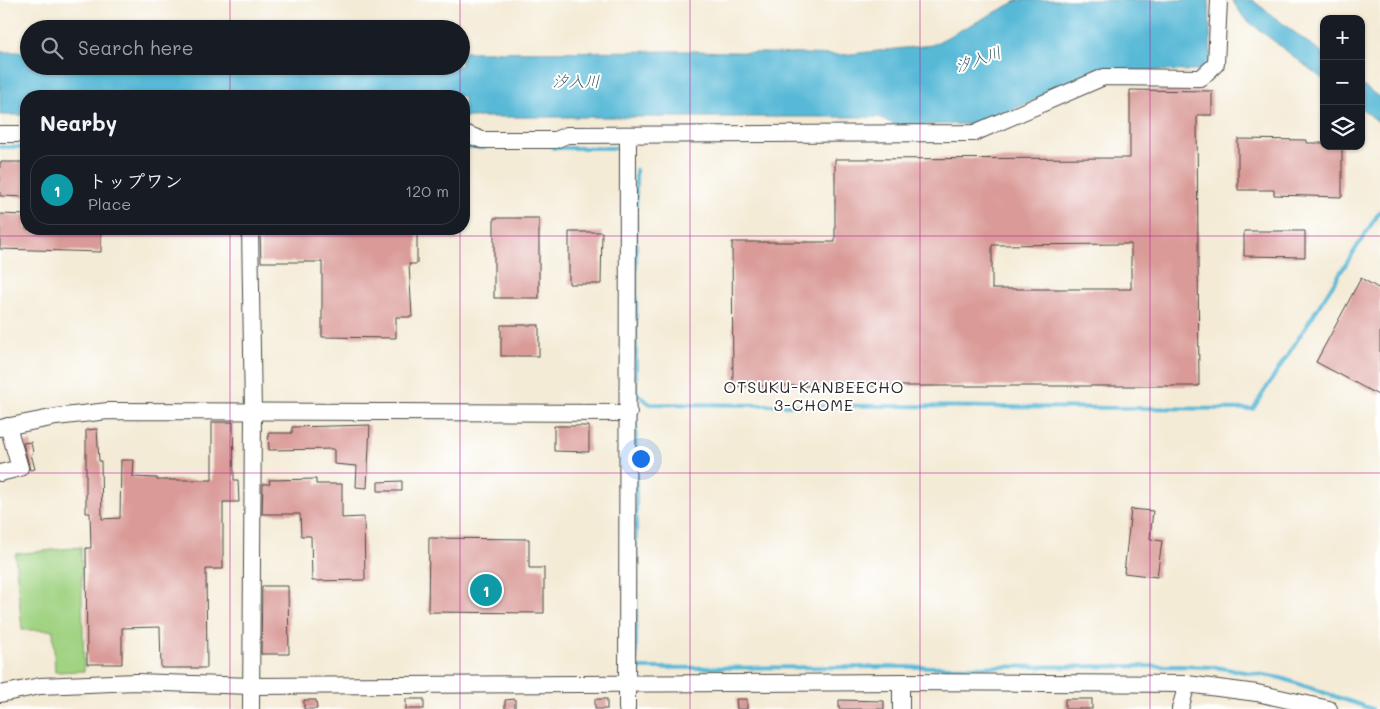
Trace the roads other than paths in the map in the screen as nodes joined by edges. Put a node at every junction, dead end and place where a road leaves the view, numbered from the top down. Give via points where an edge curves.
1 (1219, 0) edge
2 (0, 134) edge
3 (20, 134) edge
4 (470, 135) edge
5 (628, 135) junction
6 (250, 235) edge
7 (252, 412) junction
8 (629, 412) junction
9 (4, 427) edge
10 (0, 473) edge
11 (901, 682) junction
12 (627, 684) junction
13 (1187, 684) junction
14 (252, 686) junction
15 (0, 694) edge
16 (251, 709) edge
17 (627, 709) edge
18 (901, 709) edge
19 (1180, 709) edge
20 (1329, 709) edge

1 - 5 street via 1216,64 1201,78 1104,77 974,133
2 - 3 street
4 - 5 street via 482,140 555,140 567,135
5 - 8 street
6 - 7 street
7 - 8 street
7 - 9 street via 108,412
7 - 14 street
8 - 12 street
9 - 10 street via 20,468
11 - 12 street
11 - 13 street
11 - 18 street
12 - 14 street
12 - 17 street
13 - 19 street
13 - 20 street via 1257,693
14 - 15 street via 136,682 40,686
14 - 16 street

